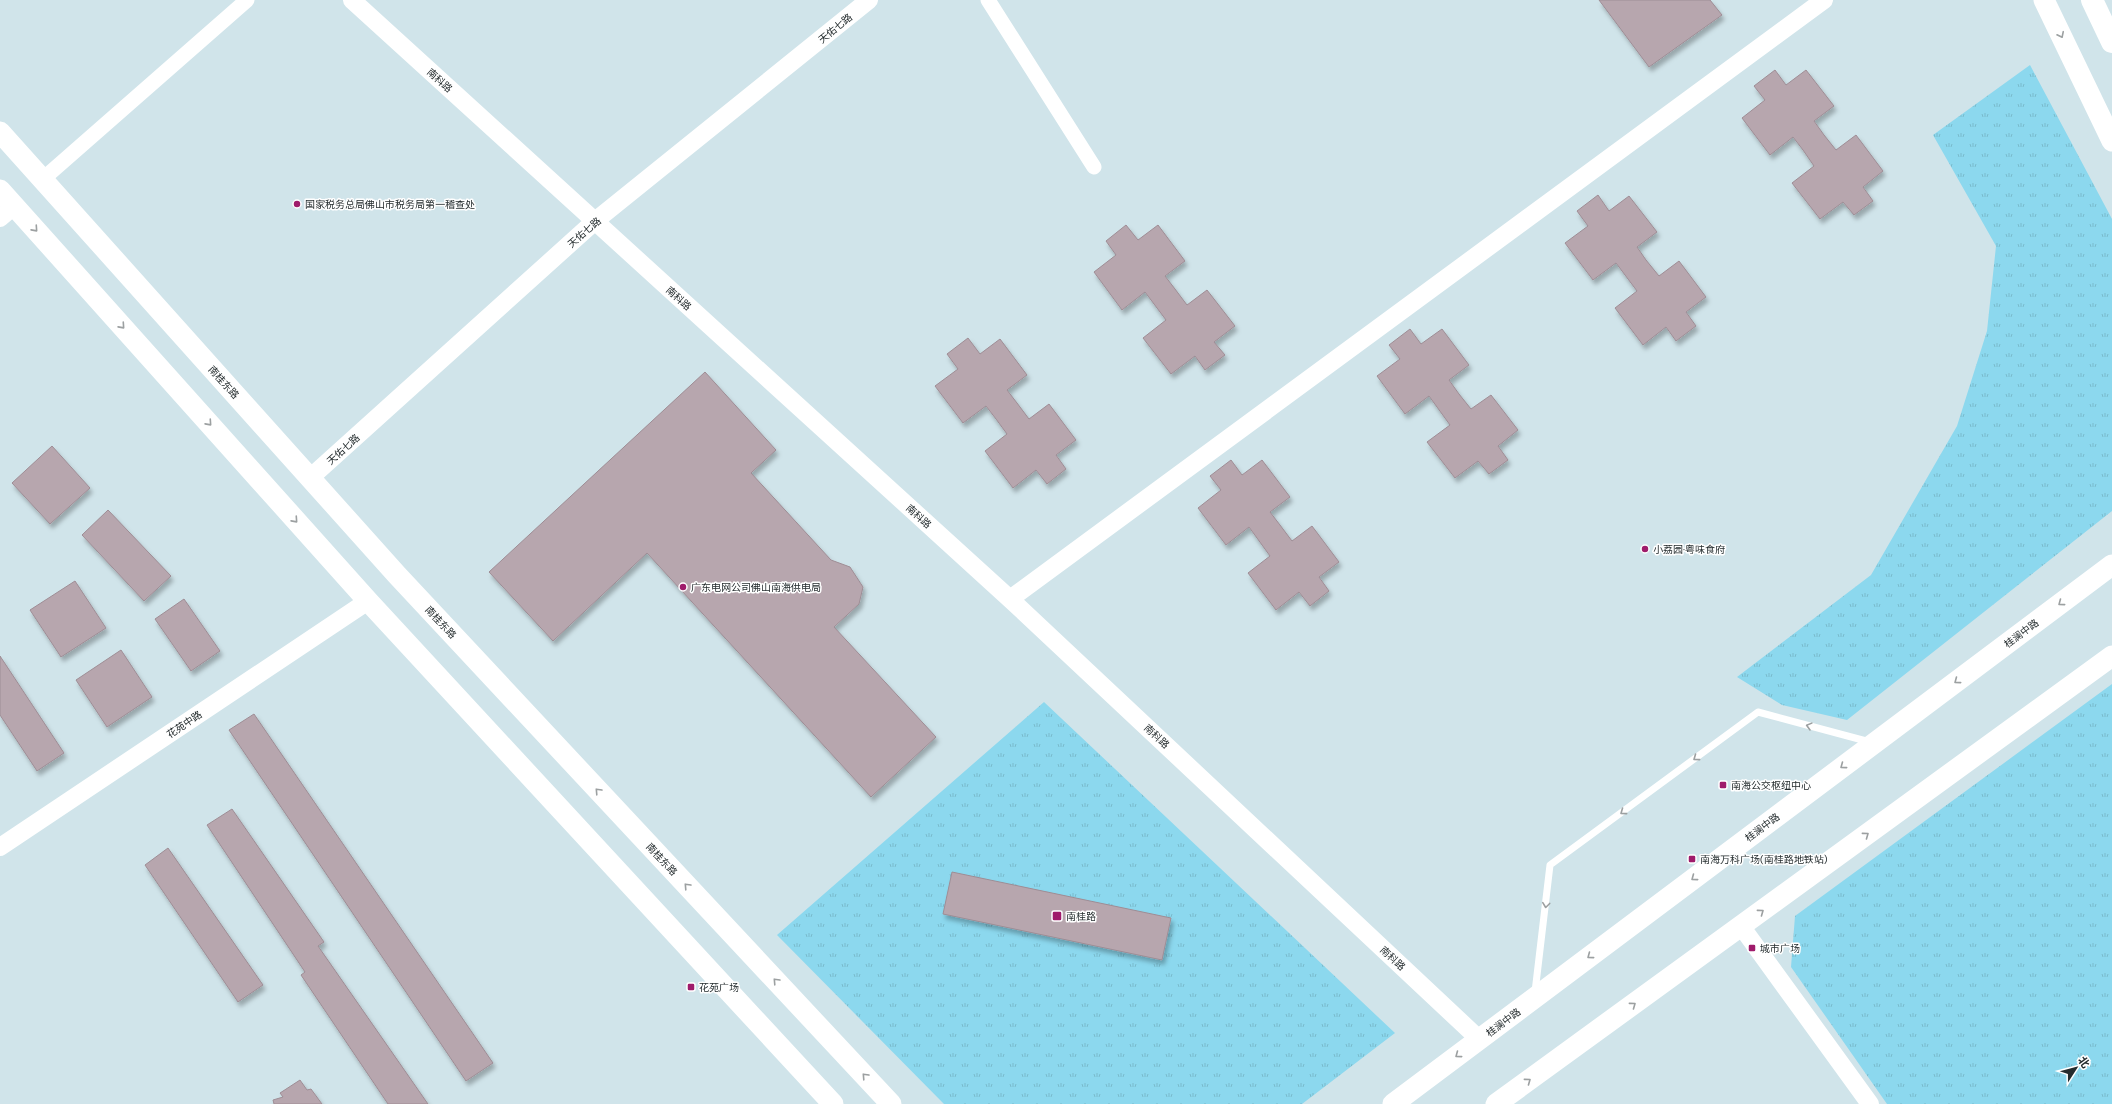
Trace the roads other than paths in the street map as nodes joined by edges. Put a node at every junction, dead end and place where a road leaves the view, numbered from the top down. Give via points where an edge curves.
1 (247, 0) edge
2 (352, 0) edge
3 (869, 0) edge
4 (988, 0) edge
5 (1824, 0) edge
6 (2044, 0) edge
7 (2092, 0) edge
8 (2112, 42) edge
9 (0, 132) edge
10 (2112, 141) edge
11 (1094, 167) dead end
12 (43, 179) junction
13 (0, 190) edge
14 (7, 212) edge
15 (596, 221) junction
16 (310, 478) junction
17 (2112, 557) edge
18 (2112, 565) edge
19 (2092, 580) junction
20 (1010, 599) junction
21 (368, 601) junction
22 (2112, 656) edge
23 (1874, 743) junction
24 (0, 847) edge
25 (1742, 926) junction
26 (1534, 998) junction
27 (1479, 1039) junction
28 (833, 1104) edge
29 (891, 1104) edge
30 (1393, 1104) edge
31 (1496, 1104) edge
32 (1870, 1104) edge

1 - 12 street
2 - 15 street, 南科路
3 - 15 street, 天佑七路
4 - 11 street
5 - 20 street
6 -> 10 main road
7 - 8 main road
9 - 12 main road, 南桂东路
12 - 16 main road, 南桂东路
13 - 14 main road
14 -> 21 main road
15 - 16 street, 天佑七路
15 - 20 street, 南科路
29 -> 16 main road, 南桂东路 via 397,575
17 - 19 main road
18 - 19 main road, 桂澜中路
19 -> 23 main road, 桂澜中路
20 - 27 street, 南科路
21 - 24 street, 花苑中路
21 - 28 main road
25 -> 22 main road
23 -> 26 main road, 桂澜中路
23 -> 26 lane via 1758,712 1550,865
31 -> 25 main road
25 - 32 street
26 - 27 main road, 桂澜中路
27 -> 30 main road, 桂澜中路

